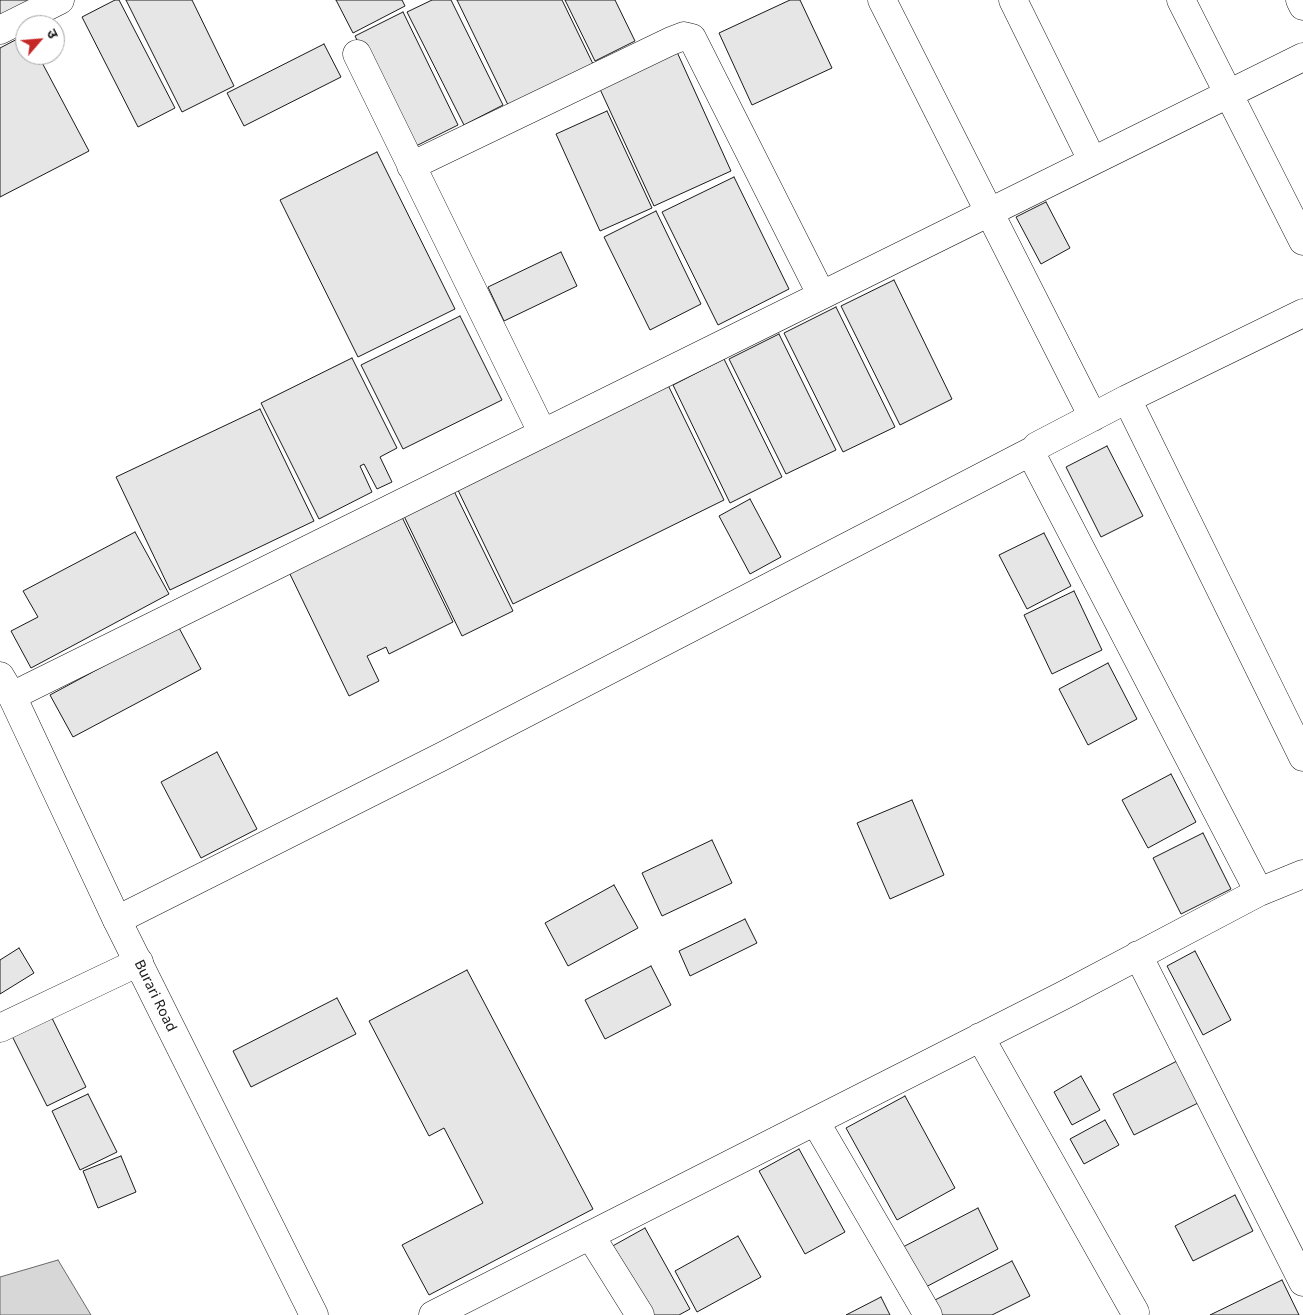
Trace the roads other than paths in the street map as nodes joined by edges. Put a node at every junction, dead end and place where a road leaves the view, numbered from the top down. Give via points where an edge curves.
1 (60, 0) edge
2 (882, 0) edge
3 (1013, 0) edge
4 (1181, 0) edge
5 (1300, 0) edge
6 (1303, 6) edge
7 (0, 30) edge
8 (356, 54) dead end
9 (1303, 57) edge
10 (1228, 93) junction
11 (1092, 160) junction
12 (410, 166) junction
13 (989, 211) junction
14 (1303, 242) edge
15 (821, 294) junction
16 (1303, 313) edge
17 (1127, 399) junction
18 (1093, 417) junction
19 (542, 432) junction
20 (1034, 450) junction
21 (6, 686) edge
22 (1303, 758) edge
23 (1302, 878) edge
24 (1259, 892) junction
25 (117, 920) junction
26 (1138, 955) junction
27 (138, 962) junction
28 (0, 1028) edge
29 (980, 1038) junction
30 (815, 1121) junction
31 (590, 1235) junction
32 (1303, 1282) edge
33 (1135, 1312) dead end
34 (314, 1315) edge
35 (432, 1315) edge
36 (640, 1315) edge
37 (928, 1315) edge

1 - 7 street
2 - 13 street
3 - 11 street
4 - 10 street
5 - 6 street
8 - 12 street
9 - 10 street
10 - 11 street
10 - 14 street
11 - 13 street
12 - 15 street via 671,41 684,36 692,38
12 - 19 street
13 - 15 street
13 - 18 street
15 - 19 street
16 - 17 street
17 - 18 street
17 - 22 street
18 - 20 street
19 - 21 street
20 - 24 street via 1039,468
20 - 25 street via 450,753
21 - 25 street, Burari Road
23 - 24 street
24 - 26 street
25 - 27 street, Burari Road
26 - 29 street
26 - 32 street
27 - 28 street
27 - 34 street, Burari Road
29 - 30 street
29 - 33 street
30 - 31 street
30 - 37 street
31 - 35 street
31 - 36 street

